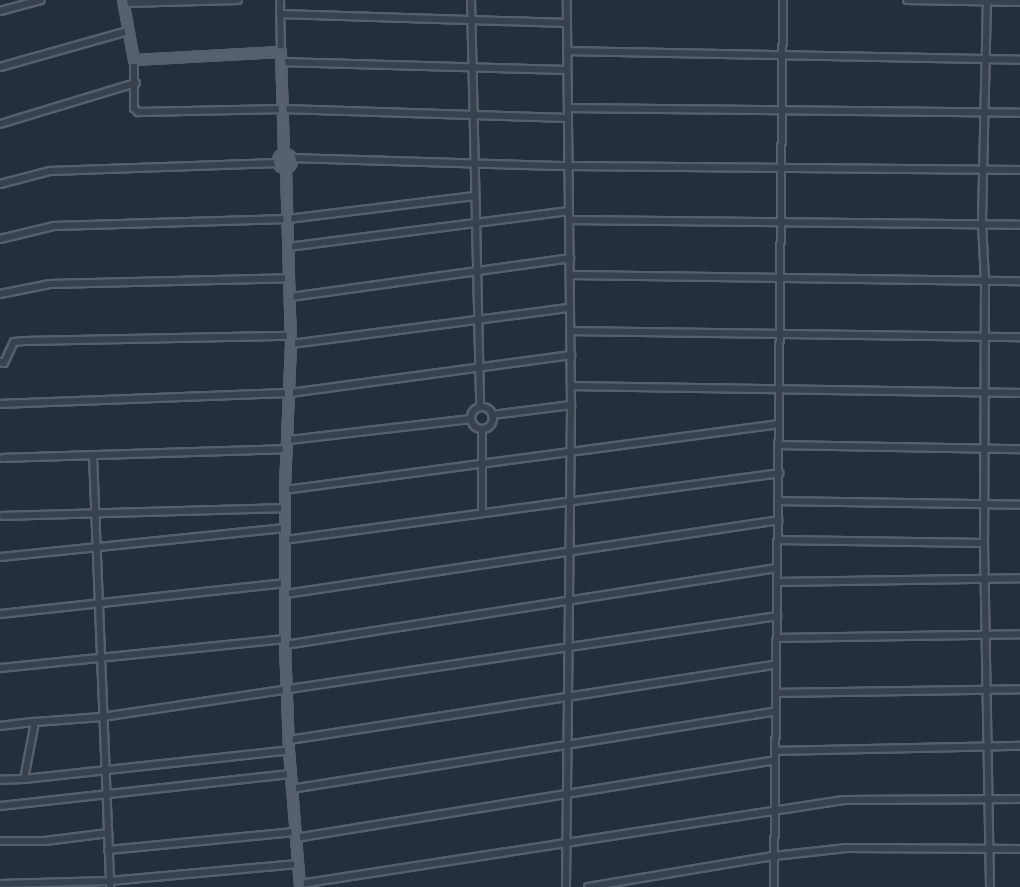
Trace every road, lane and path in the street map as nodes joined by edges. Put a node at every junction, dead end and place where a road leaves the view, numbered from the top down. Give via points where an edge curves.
1 (41, 0) edge
2 (238, 0) edge
3 (280, 0) edge
4 (471, 0) edge
5 (567, 0) edge
6 (783, 0) edge
7 (907, 0) edge
8 (987, 1) edge
9 (123, 2) edge
10 (1020, 2) edge
11 (0, 11) edge
12 (280, 14) junction
13 (472, 20) junction
14 (567, 23) junction
15 (128, 31) junction
16 (567, 51) junction
17 (281, 52) junction
18 (782, 54) junction
19 (134, 60) junction
20 (988, 60) junction
21 (1020, 60) edge
22 (281, 62) junction
23 (0, 67) edge
24 (472, 67) junction
25 (567, 70) junction
26 (136, 83) junction
27 (568, 108) junction
28 (284, 109) junction
29 (782, 111) junction
30 (985, 113) junction
31 (1020, 113) edge
32 (473, 116) junction
33 (568, 118) junction
34 (0, 124) edge
35 (287, 156) junction
36 (474, 164) junction
37 (282, 166) junction
38 (569, 166) junction
39 (782, 166) junction
40 (982, 169) junction
41 (1020, 170) edge
42 (0, 184) edge
43 (475, 196) junction
44 (569, 211) junction
45 (288, 219) junction
46 (569, 220) junction
47 (781, 222) junction
48 (476, 223) junction
49 (982, 224) junction
50 (1020, 225) edge
51 (0, 239) edge
52 (288, 247) junction
53 (569, 258) junction
54 (477, 271) junction
55 (570, 275) junction
56 (289, 278) junction
57 (780, 278) junction
58 (985, 280) junction
59 (1020, 281) edge
60 (0, 294) edge
61 (290, 297) junction
62 (570, 308) junction
63 (478, 320) junction
64 (570, 331) junction
65 (780, 334) junction
66 (985, 337) junction
67 (1020, 337) edge
68 (291, 340) junction
69 (571, 355) junction
70 (0, 362) edge
71 (479, 368) junction
72 (571, 386) junction
73 (779, 389) junction
74 (984, 392) junction
75 (290, 393) junction
76 (1020, 393) edge
77 (0, 404) edge
78 (571, 405) junction
79 (480, 407) junction
80 (492, 415) junction
81 (471, 419) junction
82 (779, 424) junction
83 (482, 429) junction
84 (289, 445) junction
85 (779, 445) junction
86 (985, 448) junction
87 (1020, 449) edge
88 (571, 452) junction
89 (93, 456) junction
90 (3, 458) dead end
91 (482, 463) junction
92 (779, 473) junction
93 (285, 490) junction
94 (570, 501) junction
95 (778, 501) junction
96 (985, 504) junction
97 (1020, 505) edge
98 (285, 508) junction
99 (482, 513) junction
100 (95, 514) junction
101 (3, 516) dead end
102 (778, 520) junction
103 (285, 528) junction
104 (285, 540) junction
105 (778, 540) junction
106 (984, 543) junction
107 (96, 547) junction
108 (569, 551) junction
109 (0, 557) edge
110 (778, 568) junction
111 (985, 578) junction
112 (1020, 578) edge
113 (777, 582) junction
114 (285, 583) junction
115 (285, 594) junction
116 (569, 600) junction
117 (98, 604) junction
118 (0, 614) edge
119 (777, 616) junction
120 (1020, 634) edge
121 (985, 635) junction
122 (777, 638) junction
123 (285, 642) junction
124 (568, 649) junction
125 (100, 659) junction
126 (776, 665) junction
127 (0, 668) edge
128 (988, 689) junction
129 (1020, 689) edge
130 (287, 691) junction
131 (776, 693) junction
132 (568, 697) junction
133 (776, 711) junction
134 (102, 717) junction
135 (34, 722) junction
136 (0, 726) edge
137 (289, 740) junction
138 (568, 744) junction
139 (1020, 746) edge
140 (989, 747) junction
141 (289, 750) junction
142 (775, 751) junction
143 (775, 760) junction
144 (104, 770) junction
145 (291, 774) junction
146 (24, 779) junction
147 (0, 780) edge
148 (291, 789) junction
149 (106, 794) junction
150 (567, 794) junction
151 (1020, 799) edge
152 (989, 800) junction
153 (0, 806) edge
154 (775, 808) junction
155 (108, 833) junction
156 (295, 835) junction
157 (0, 841) edge
158 (566, 842) junction
159 (990, 849) junction
160 (1020, 849) edge
161 (108, 850) junction
162 (774, 856) junction
163 (298, 864) junction
164 (0, 884) edge
165 (109, 884) edge
166 (300, 886) edge
167 (566, 887) edge
168 (588, 887) edge
169 (774, 887) edge
170 (990, 887) edge

1 - 11 street
2 - 9 street
3 - 12 street
4 - 13 street
5 - 14 street
6 - 18 street
7 - 8 street
8 - 10 street
8 - 20 street
9 - 15 main road
12 - 13 street
12 - 17 street
13 - 14 street
13 - 24 street
14 - 16 street
15 - 19 main road
15 - 23 street
16 - 18 street
16 - 25 street
17 - 19 main road
17 - 22 main road
18 - 20 street
18 - 29 street
19 - 26 street
20 - 21 street
20 - 30 street
22 - 24 street
22 - 28 main road
24 - 25 street
24 - 32 street
25 - 27 street
26 - 28 street via 134,108 138,112
26 - 34 street
27 - 29 street
27 - 33 street
28 - 32 street
28 - 35 main road
29 - 30 street
29 - 39 street
30 - 31 street
30 - 40 street
32 - 33 street
32 - 36 street
33 - 38 street
35 - 36 street
35 - 37 main road via 291,166
36 - 38 street
36 - 43 street
37 - 42 street via 50,171
37 - 45 main road
38 - 39 street
38 - 44 street
39 - 40 street
39 - 47 street
40 - 41 street
40 - 49 street
43 - 45 street
43 - 48 street
44 - 46 street
44 - 48 street
45 - 51 street via 54,226
45 - 52 main road
46 - 47 street
46 - 53 street
47 - 49 street
47 - 57 street
48 - 52 street
48 - 54 street
49 - 50 street
49 - 58 street
52 - 56 main road
53 - 54 street
53 - 55 street
54 - 61 street
54 - 63 street
55 - 57 street
55 - 62 street
56 - 60 street via 50,284
56 - 61 main road
57 - 58 street
57 - 65 street
58 - 59 street
58 - 66 street
61 - 68 main road
62 - 63 street
62 - 64 street
63 - 68 street
63 - 71 street
64 - 65 street
64 - 69 street
65 - 66 street
65 - 73 street
66 - 67 street
66 - 74 street
68 - 70 street via 24,341 14,342 4,363
68 - 75 main road
69 - 71 street
69 - 72 street
71 - 75 street
71 - 79 street
72 - 73 street
72 - 78 street
73 - 74 street
73 - 82 street
74 - 76 street
74 - 86 street
75 - 77 street
75 - 84 main road
78 - 80 street
78 - 88 street
79 - 80 street
79 - 81 street
80 - 83 street via 491,423
81 - 83 street
81 - 84 street
82 - 85 street
82 - 88 street
83 - 91 street
84 - 89 street
84 - 93 main road
85 - 86 street
85 - 92 street
86 - 87 street
86 - 96 street
88 - 91 street
88 - 94 street
89 - 90 street
89 - 100 street
91 - 93 street
91 - 99 street
92 - 94 street
92 - 95 street
93 - 98 main road
94 - 99 street
94 - 108 street
95 - 96 street
95 - 102 street
96 - 97 street
96 - 106 street
98 - 100 street
98 - 103 main road
99 - 104 street
100 - 101 street
100 - 107 street
102 - 105 street
102 - 108 street
103 - 104 main road
103 - 107 street
104 - 114 main road
105 - 106 street
105 - 110 street
106 - 111 street
107 - 109 street
107 - 117 street
108 - 115 street
108 - 116 street
110 - 113 street
110 - 116 street
111 - 112 street
111 - 113 street
111 - 121 street
113 - 119 street
114 - 115 main road
114 - 117 street
115 - 123 main road
116 - 123 street
116 - 124 street
117 - 118 street
117 - 125 street
119 - 122 street
119 - 124 street
120 - 121 street
121 - 122 street
121 - 128 street
122 - 126 street
123 - 125 street
123 - 130 main road
124 - 130 street
124 - 132 street
125 - 127 street
125 - 134 street
126 - 131 street
126 - 132 street
128 - 129 street
128 - 131 street
128 - 140 street
130 - 134 street
130 - 137 main road
131 - 133 street
132 - 137 street
132 - 138 street
133 - 138 street
133 - 142 street
134 - 135 street
134 - 144 street
135 - 136 street
135 - 146 street
137 - 141 main road
138 - 148 street
138 - 150 street
139 - 140 street
140 - 142 street
140 - 152 street
141 - 144 street
141 - 145 main road
142 - 143 street
143 - 150 street
143 - 154 street
144 - 146 street
144 - 149 street
145 - 148 main road
145 - 149 street
146 - 147 street
148 - 156 main road
149 - 153 street
149 - 155 street
150 - 156 street
150 - 158 street
151 - 152 street
152 - 154 street via 844,800
152 - 159 street
154 - 158 street
154 - 162 street
155 - 157 street
155 - 161 street
156 - 161 street
156 - 163 main road
158 - 166 street
158 - 167 street
159 - 160 street
159 - 162 street via 847,848
159 - 170 street
161 - 165 street
162 - 168 street
162 - 169 street
163 - 165 street
163 - 166 main road
164 - 165 street

